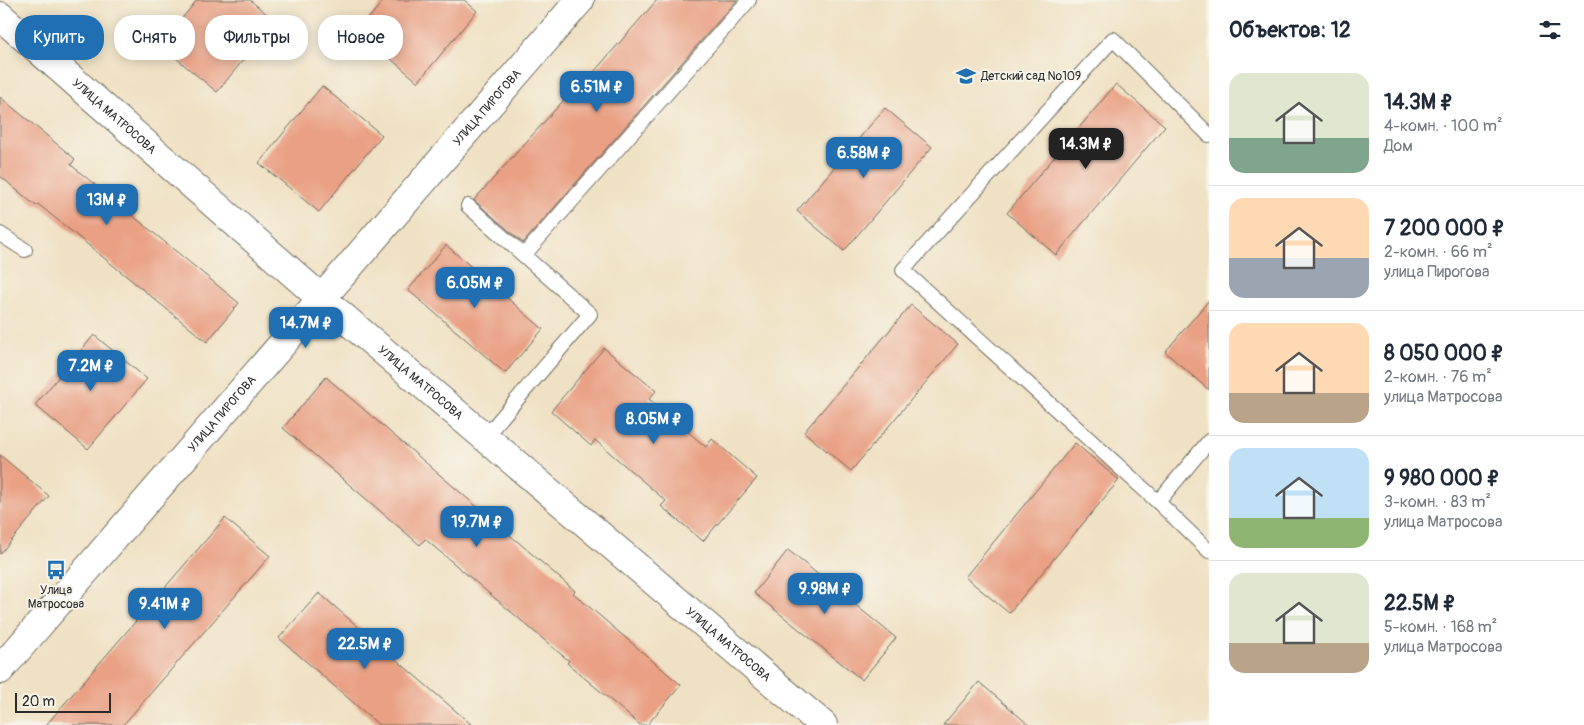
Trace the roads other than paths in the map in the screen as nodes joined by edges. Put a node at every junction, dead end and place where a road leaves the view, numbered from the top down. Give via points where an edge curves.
1 (580, 0) edge
2 (750, 0) edge
3 (0, 16) edge
4 (1209, 135) edge
5 (468, 206) dead end
6 (0, 234) edge
7 (25, 250) dead end
8 (524, 255) junction
9 (321, 298) junction
10 (485, 436) junction
11 (1209, 441) edge
12 (1158, 502) junction
13 (1209, 551) edge
14 (0, 670) edge
15 (823, 725) edge

1 - 9 street, УЛИЦА ПИРОГОВА
2 - 8 lane
3 - 9 street, УЛИЦА МАТРОСОВА
4 - 12 lane via 1113,38 903,270
5 - 8 lane
6 - 7 lane
8 - 10 lane via 590,314
9 - 10 street, УЛИЦА МАТРОСОВА
9 - 14 street, УЛИЦА ПИРОГОВА
10 - 15 street, УЛИЦА МАТРОСОВА
11 - 12 lane
12 - 13 lane

